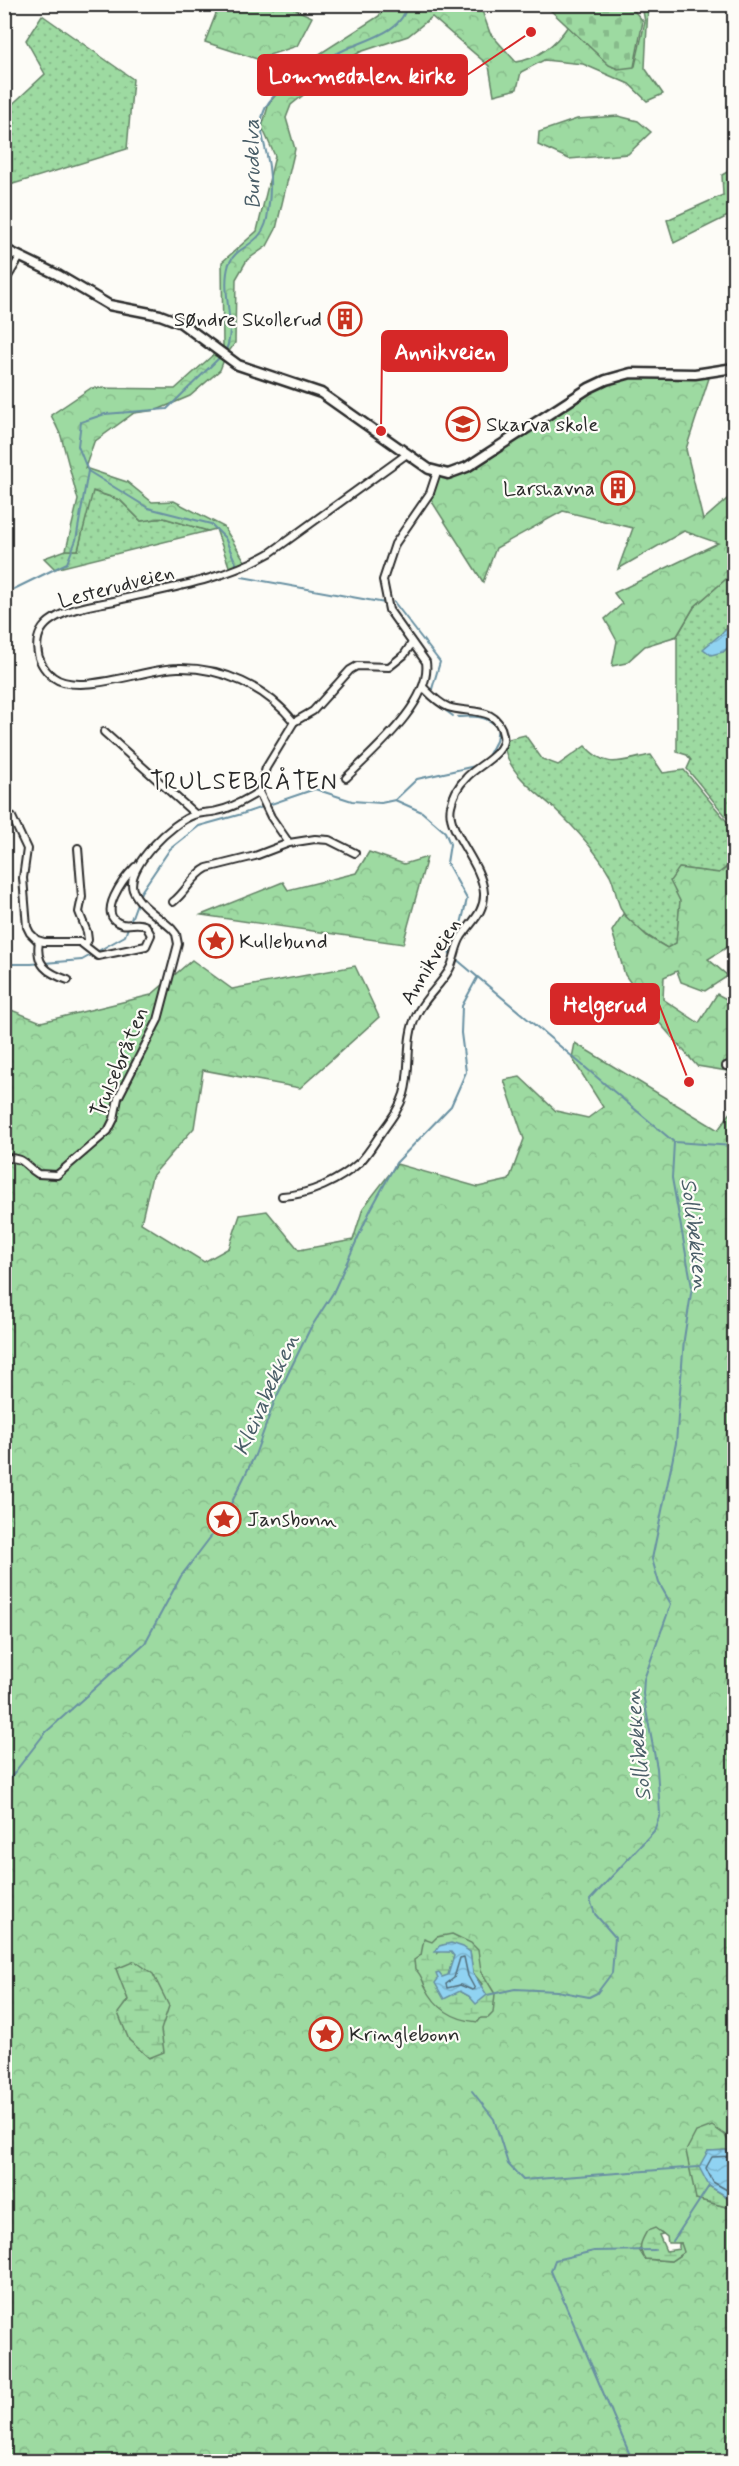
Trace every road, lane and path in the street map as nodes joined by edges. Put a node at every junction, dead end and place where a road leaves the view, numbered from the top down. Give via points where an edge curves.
1 (4, 249) edge
2 (20, 257) junction
3 (4, 283) edge
4 (735, 368) edge
5 (407, 454) junction
6 (437, 472) junction
7 (412, 643) junction
8 (427, 691) junction
9 (294, 722) junction
10 (104, 732) dead end
11 (346, 778) dead end
12 (259, 792) junction
13 (195, 814) junction
14 (12, 817) dead end
15 (289, 843) junction
16 (78, 848) dead end
17 (355, 853) dead end
18 (138, 865) junction
19 (173, 902) dead end
20 (39, 941) junction
21 (85, 945) junction
22 (68, 980) dead end
23 (735, 1063) edge
24 (726, 1066) dead end
25 (4, 1158) edge
26 (282, 1196) dead end

1 - 2 street
2 - 3 street
2 - 5 street via 109,305 181,323 238,365 321,393
4 - 6 street via 695,374 631,373 606,380 467,467 448,474
5 - 6 street
5 - 9 street, Lesterudveien via 248,566 193,583 68,611 44,626 38,638 40,662 57,680 68,684 177,668 208,670 256,688
6 - 7 street via 430,493 395,544 384,575 386,603
7 - 8 street via 426,662
7 - 9 street via 389,668 362,665 350,670 313,711
8 - 11 street
8 - 26 street, Annikveien via 448,707 487,713 504,736 496,753 465,779 451,805 453,826 476,862 483,905 460,939 448,971 413,1021 404,1095 369,1150 348,1171 318,1188
9 - 12 street via 266,768
10 - 13 street
12 - 13 street via 229,808
12 - 15 street
13 - 18 street via 167,833
14 - 20 street via 27,849 23,878 27,927
15 - 17 street via 329,840
15 - 19 street via 201,871
16 - 21 street via 82,897 79,912 87,933
18 - 21 street via 118,888 112,913 123,924 146,926 151,935 149,943 144,948 102,956
18 - 25 street, Trulsebråten via 133,889 172,929 178,944 158,1020 118,1098 114,1119 97,1143 57,1175 38,1174 24,1161
20 - 21 street via 73,940
20 - 22 street via 41,963 51,973
23 - 24 street

